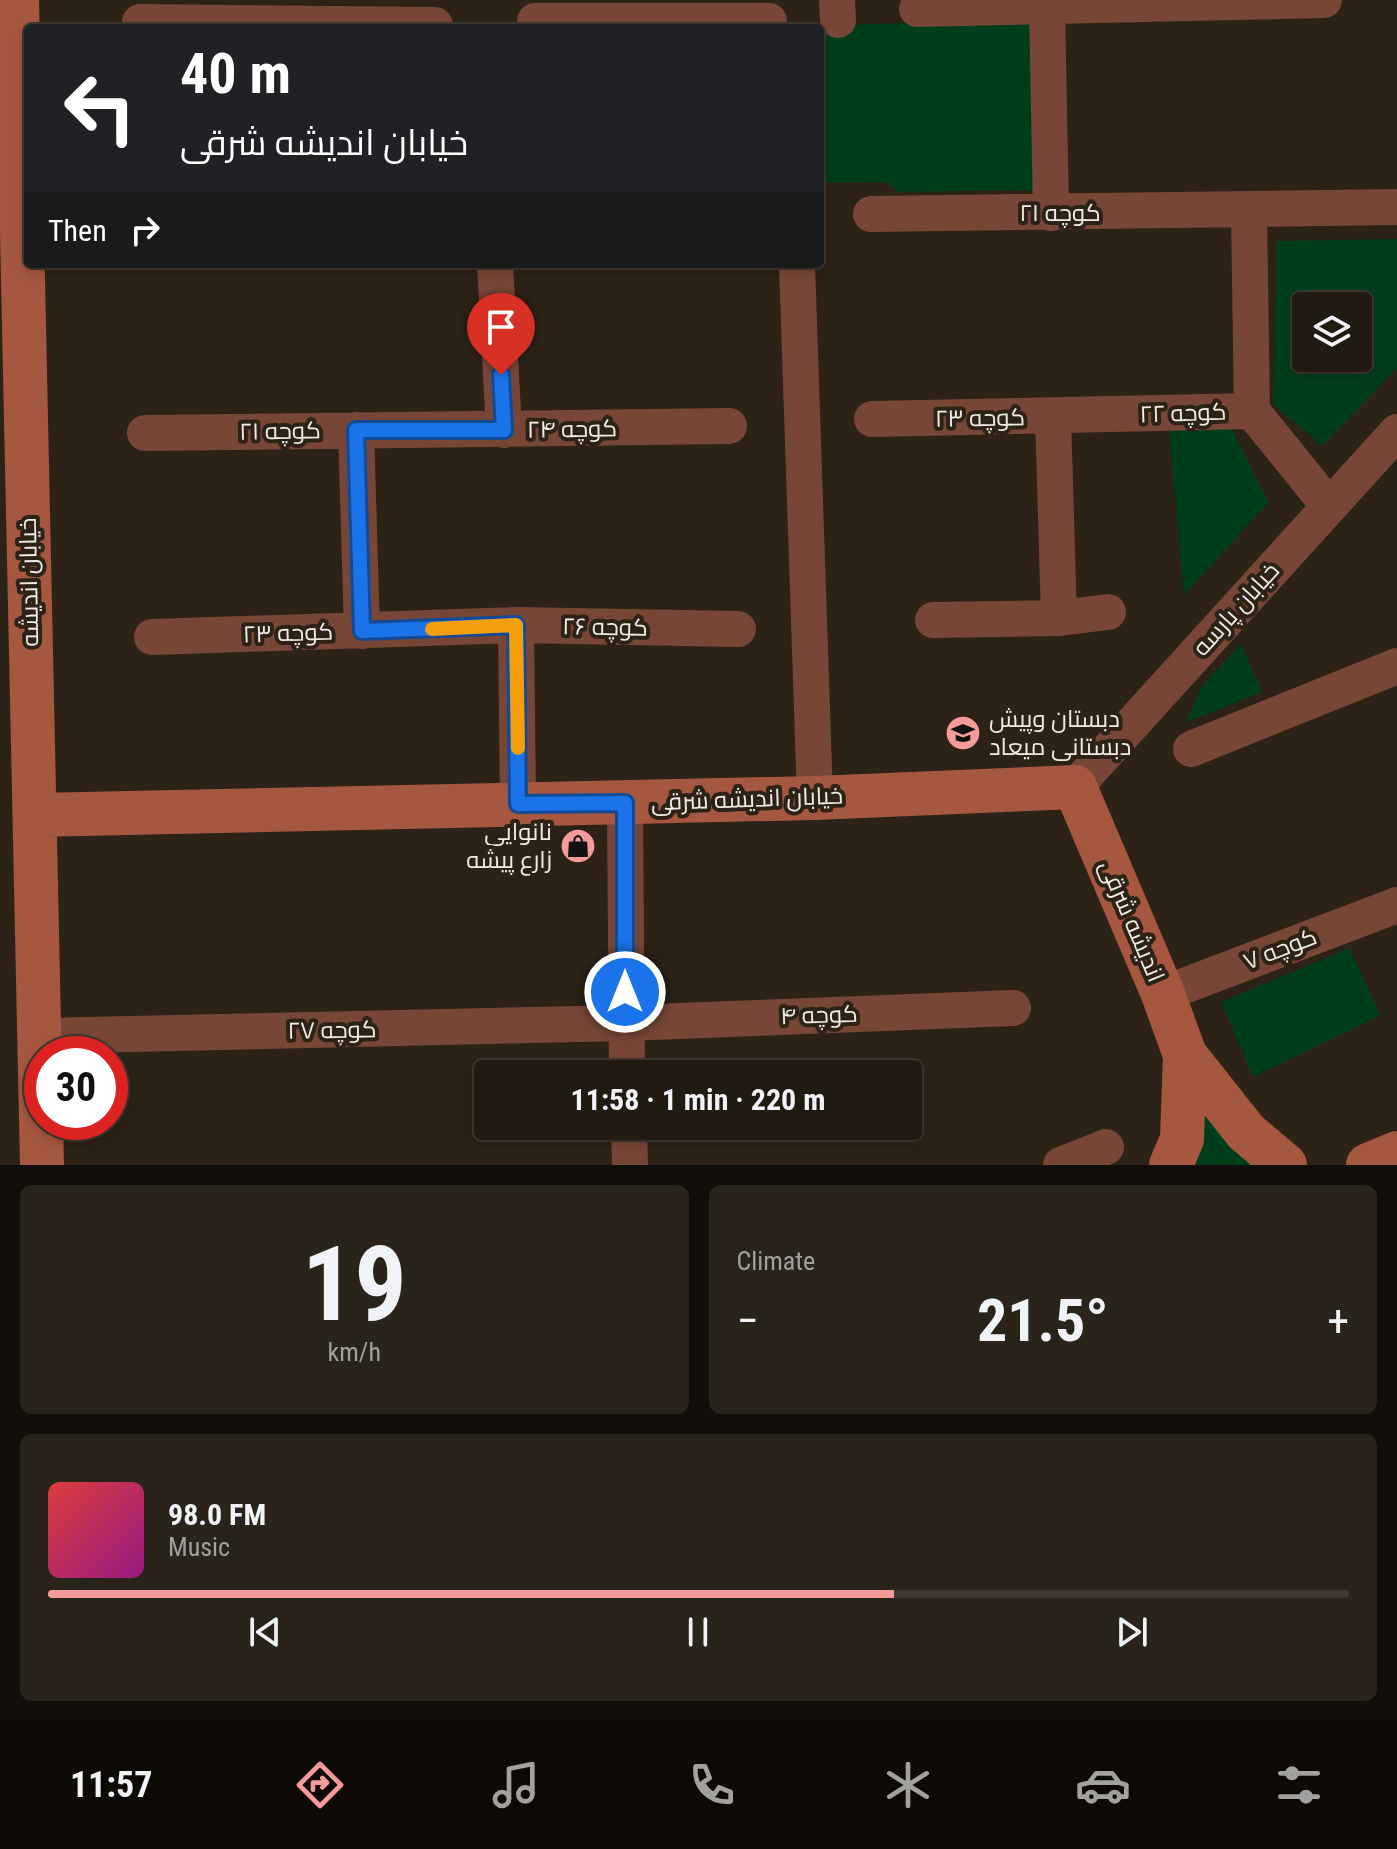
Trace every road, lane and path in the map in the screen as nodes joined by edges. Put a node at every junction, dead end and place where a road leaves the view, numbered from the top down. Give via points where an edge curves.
1 (17, 0) edge
2 (1324, 0) edge
3 (1232, 1) edge
4 (1047, 7) junction
5 (917, 9) dead end
6 (640, 10) edge
7 (340, 18) edge
8 (535, 21) dead end
9 (769, 21) dead end
10 (140, 22) dead end
11 (421, 24) edge
12 (11, 203) edge
13 (1397, 207) edge
14 (1249, 212) junction
15 (1051, 213) junction
16 (871, 214) dead end
17 (495, 268) edge
18 (797, 268) edge
19 (1252, 411) junction
20 (1070, 416) junction
21 (872, 419) dead end
22 (729, 426) dead end
23 (356, 430) junction
24 (504, 430) junction
25 (414, 432) joint
26 (1397, 432) edge
27 (145, 433) dead end
28 (1329, 506) junction
29 (1108, 612) dead end
30 (1059, 618) junction
31 (933, 620) dead end
32 (516, 625) junction
33 (472, 628) joint
34 (738, 629) dead end
35 (362, 631) junction
36 (152, 637) dead end
37 (1397, 666) edge
38 (1191, 749) dead end
39 (1075, 787) junction
40 (815, 798) junction
41 (625, 803) junction
42 (518, 804) junction
43 (35, 815) junction
44 (1397, 905) edge
45 (1163, 994) junction
46 (1013, 1008) dead end
47 (626, 1023) junction
48 (39, 1036) joint
49 (1185, 1055) junction
50 (627, 1060) edge
51 (41, 1140) edge
52 (629, 1140) edge
53 (1106, 1147) dead end
54 (1397, 1153) edge
55 (42, 1165) edge
56 (630, 1165) edge
57 (1061, 1165) edge
58 (1171, 1165) edge
59 (1285, 1165) edge
60 (1368, 1165) edge

1 - 12 street, خیابان اندیشه
2 - 3 street
3 - 4 street
4 - 5 street
4 - 15 street
6 - 8 street
6 - 9 street
7 - 10 street
7 - 11 street
12 - 43 street, خیابان اندیشه
13 - 14 street, کوچه ۲۱
14 - 15 street, کوچه ۲۱
14 - 19 street
15 - 16 street, کوچه ۲۱
17 - 24 street
18 - 40 street
19 - 20 street, کوچه ۲۲
19 - 28 street, کوچه ۲۲
20 - 21 street, کوچه ۲۳
20 - 30 street
22 - 24 street, کوچه ۲۴
23 - 25 street, کوچه ۲۱
23 - 27 street, کوچه ۲۱
23 - 35 street
24 - 25 street, کوچه ۲۴
26 - 28 street, خیابان پارسه
28 - 39 street, خیابان پارسه
29 - 30 street
30 - 31 street
32 - 33 street, کوچه ۲۶
32 - 34 street, کوچه ۲۶
32 - 42 street
33 - 35 street, کوچه ۲۳
35 - 36 street, کوچه ۲۳
37 - 38 street
39 - 40 street, خیابان اندیشه شرقی
39 - 45 street, اندیشه شرقی
40 - 41 street, خیابان اندیشه شرقی
41 - 42 street, خیابان اندیشه شرقی
41 - 47 street
42 - 43 street, خیابان اندیشه شرقی
43 - 48 street, خیابان اندیشه
44 - 45 street, کوچه ۷
45 - 49 street, اندیشه شرقی
46 - 47 street, کوچه ۴
47 - 48 street, کوچه ۲۷
47 - 50 street
49 - 58 street, اندیشه شرقی via 1182,1139
49 - 59 street, اندیشه شرقی via 1246,1132
51 - 55 street, خیابان اندیشه
52 - 56 street
53 - 57 street
54 - 60 street

